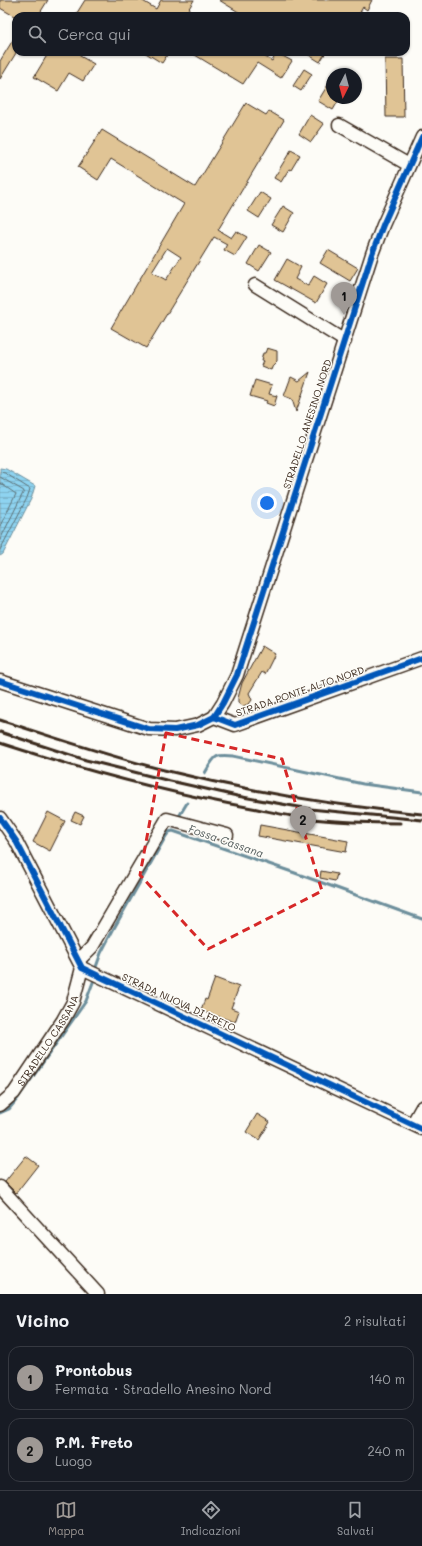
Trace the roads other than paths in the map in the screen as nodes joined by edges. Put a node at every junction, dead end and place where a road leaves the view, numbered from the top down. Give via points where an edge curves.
1 (340, 125) dead end
2 (422, 137) edge
3 (409, 165) junction
4 (255, 284) dead end
5 (344, 341) junction
6 (422, 658) edge
7 (0, 681) edge
8 (214, 717) junction
9 (0, 818) edge
10 (227, 836) dead end
11 (81, 964) junction
12 (0, 1105) edge
13 (422, 1107) edge
14 (417, 1126) edge
15 (0, 1187) edge
16 (98, 1294) edge

1 - 3 street
2 - 3 street, STRADELLO ANESINO NORD
3 - 5 street, STRADELLO ANESINO NORD via 382,225
4 - 5 street
5 - 8 street, STRADELLO ANESINO NORD via 237,675
6 - 8 street, STRADA PONTE ALTO NORD via 235,724
7 - 8 street via 148,729 175,730 198,725
9 - 11 street via 16,841
10 - 11 street via 167,819
11 - 12 street, STRADELLO CASSANA via 73,1002 63,1020 14,1093
11 - 14 street, STRADA NUOVA DI FRETO
13 - 14 street, STRADA NUOVA DI FRETO
15 - 16 street

